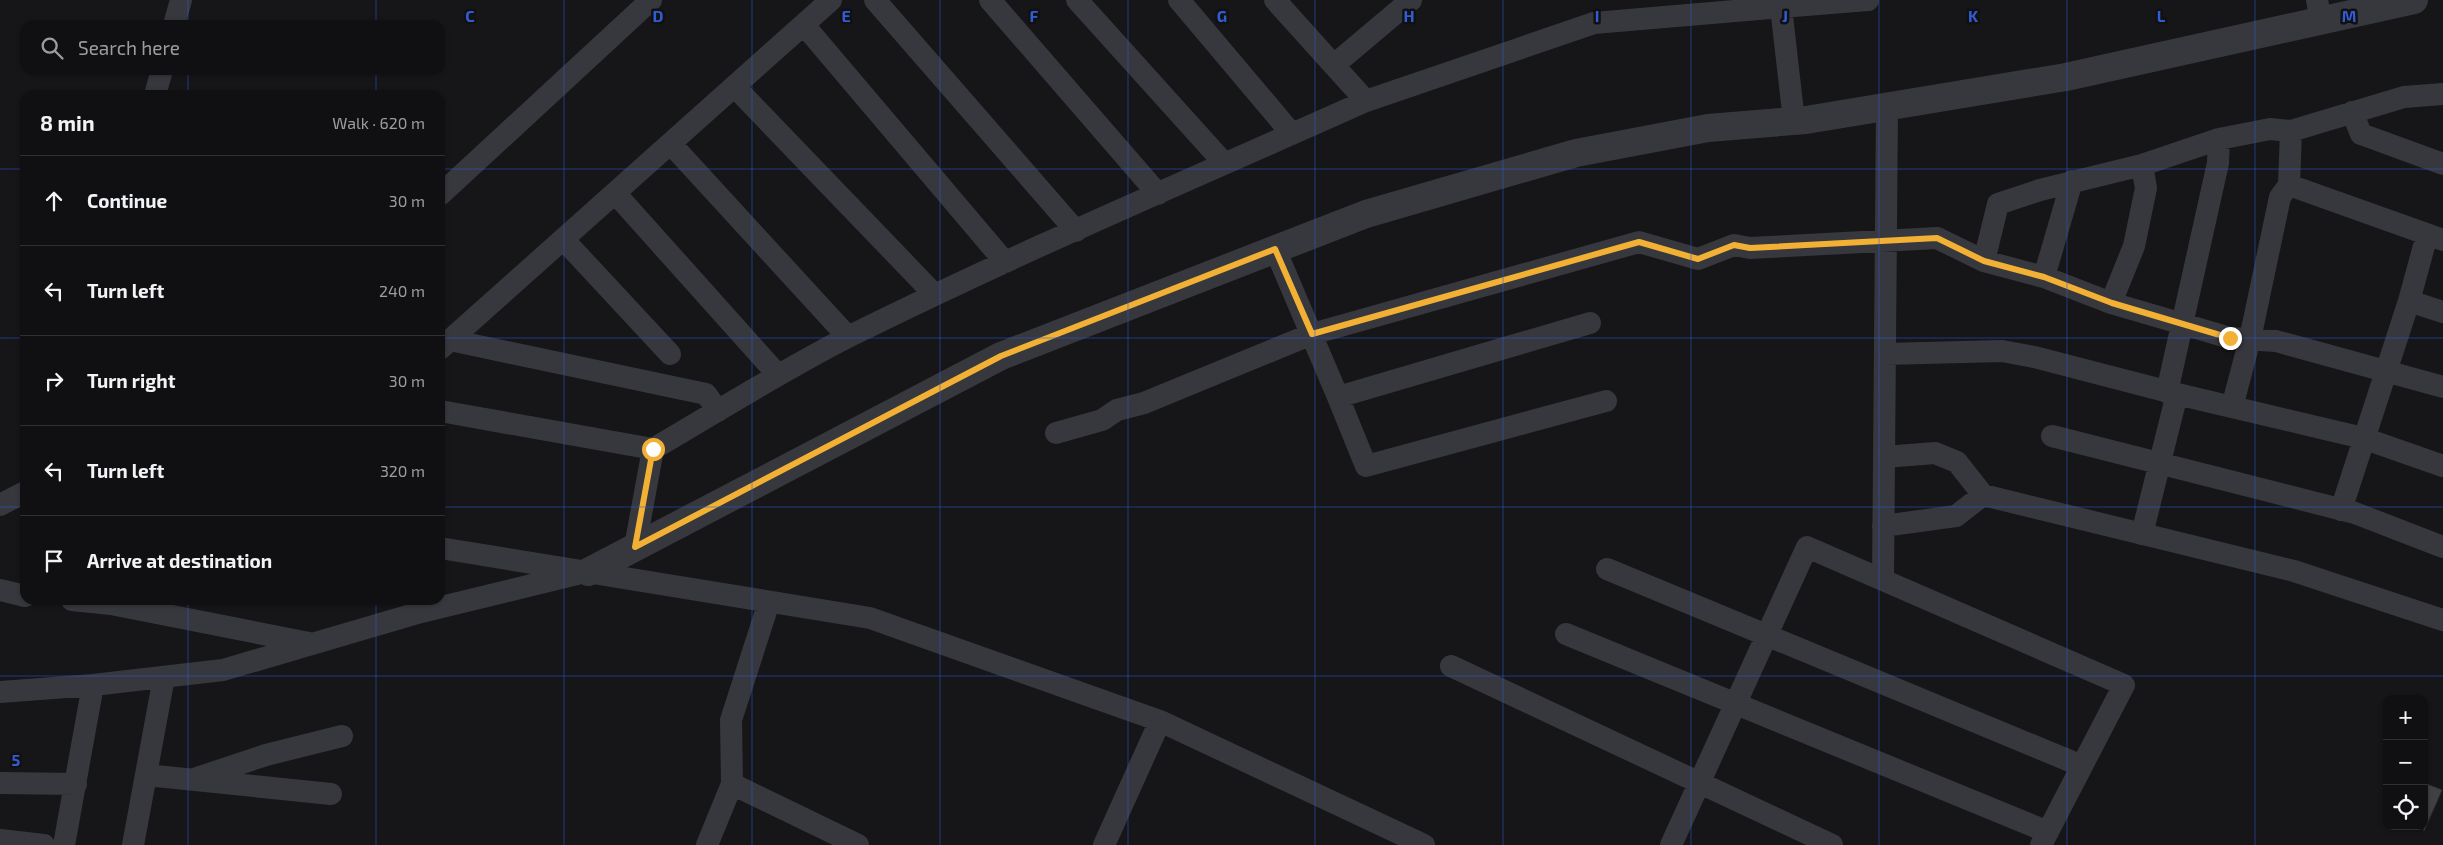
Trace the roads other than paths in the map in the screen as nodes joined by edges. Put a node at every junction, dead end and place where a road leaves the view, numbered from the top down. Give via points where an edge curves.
1 (181, 0) edge
2 (651, 0) edge
3 (831, 0) edge
4 (875, 0) edge
5 (990, 0) edge
6 (1077, 0) edge
7 (1179, 0) edge
8 (1411, 0) edge
9 (1868, 0) edge
10 (2414, 0) edge
11 (1287, 4) edge
12 (1781, 4) edge
13 (2319, 10) edge
14 (175, 20) edge
15 (804, 25) junction
16 (1334, 65) junction
17 (161, 75) edge
18 (734, 87) junction
19 (156, 90) edge
20 (2443, 94) edge
21 (1366, 101) junction
22 (1887, 107) junction
23 (2352, 112) junction
24 (1794, 121) junction
25 (2291, 131) junction
26 (1292, 134) junction
27 (2219, 139) junction
28 (672, 144) junction
29 (1224, 163) junction
30 (2443, 164) edge
31 (2142, 165) junction
32 (2072, 181) junction
33 (2289, 185) junction
34 (445, 190) edge
35 (616, 193) junction
36 (1158, 194) junction
37 (1076, 231) junction
38 (2435, 238) edge
39 (563, 239) junction
40 (1886, 240) junction
41 (1275, 249) junction
42 (1984, 261) junction
43 (1005, 262) junction
44 (2044, 277) junction
45 (935, 295) junction
46 (2409, 301) junction
47 (2112, 303) junction
48 (2443, 312) edge
49 (1590, 323) dead end
50 (2183, 324) junction
51 (1312, 334) junction
52 (848, 337) junction
53 (2250, 339) junction
54 (445, 345) edge
55 (670, 354) dead end
56 (1885, 354) junction
57 (2386, 371) junction
58 (778, 375) junction
59 (2443, 387) edge
60 (2172, 393) junction
61 (1338, 397) junction
62 (1606, 401) dead end
63 (2232, 407) junction
64 (718, 411) junction
65 (445, 412) edge
66 (1056, 433) dead end
67 (2052, 436) dead end
68 (2364, 438) junction
69 (653, 449) junction
70 (1884, 457) junction
71 (2160, 465) junction
72 (2443, 466) edge
73 (1983, 495) junction
74 (2341, 510) junction
75 (1883, 526) junction
76 (2142, 534) junction
77 (635, 547) junction
78 (2443, 547) edge
79 (445, 549) edge
80 (1607, 569) dead end
81 (588, 572) junction
82 (1883, 580) junction
83 (769, 602) junction
84 (116, 605) edge
85 (2443, 620) edge
86 (1566, 634) dead end
87 (1767, 635) junction
88 (314, 644) junction
89 (1451, 666) dead end
90 (164, 677) junction
91 (93, 685) junction
92 (0, 692) edge
93 (1736, 704) junction
94 (1160, 721) junction
95 (342, 736) dead end
96 (2082, 766) junction
97 (146, 775) junction
98 (194, 780) junction
99 (0, 783) edge
100 (1700, 783) junction
101 (76, 784) junction
102 (732, 784) junction
103 (332, 794) dead end
104 (2044, 839) edge
105 (0, 840) edge
106 (44, 845) edge
107 (64, 845) edge
108 (133, 845) edge
109 (707, 845) edge
110 (858, 845) edge
111 (1104, 845) edge
112 (1424, 845) edge
113 (1671, 845) edge
114 (1832, 845) edge

1 - 14 street
2 - 34 street
3 - 15 street
4 - 37 street
5 - 36 street
6 - 29 street
7 - 26 street
8 - 16 street
9 - 12 street
10 - 13 street
11 - 16 street
12 - 21 street via 1594,23
12 - 24 street
13 - 22 street via 2066,77
15 - 18 street
15 - 43 street
16 - 21 street
17 - 19 street
18 - 28 street
18 - 45 street
20 - 23 street via 2404,97
21 - 26 street
22 - 24 street
22 - 40 street
23 - 25 street
23 - 30 street via 2361,134
24 - 41 street via 1708,128 1576,153 1366,214
25 - 27 street via 2270,129
25 - 33 street
26 - 29 street
27 - 31 street
27 - 50 street via 2218,163
28 - 35 street
28 - 52 street
29 - 36 street
31 - 32 street
31 - 47 street via 2146,188 2134,246
32 - 42 street via 1998,204
32 - 44 street
33 - 38 street
33 - 53 street via 2280,198
35 - 39 street
35 - 58 street
36 - 37 street
37 - 43 street
38 - 46 street
39 - 54 street
39 - 55 street
40 - 42 street via 1937,238
40 - 51 street via 1750,248 1734,245 1698,259 1639,242
40 - 56 street
41 - 51 street
41 - 77 street via 1001,356
42 - 44 street
43 - 45 street
44 - 47 street
45 - 52 street
46 - 48 street
46 - 57 street
47 - 50 street
49 - 61 street
50 - 53 street via 2230,338
50 - 60 street
51 - 61 street
51 - 66 street via 1144,403 1117,410 1102,420
52 - 58 street
53 - 57 street via 2276,341
53 - 63 street
54 - 64 street via 706,394
56 - 60 street via 2002,351
56 - 70 street
57 - 59 street
57 - 68 street
58 - 64 street
60 - 63 street
60 - 71 street
61 - 62 street via 1366,466
63 - 68 street
64 - 69 street
65 - 69 street
67 - 71 street
68 - 72 street
68 - 74 street
69 - 77 street
70 - 73 street via 1935,453 1957,462
70 - 75 street
71 - 74 street
71 - 76 street
73 - 75 street via 1956,516
73 - 76 street
74 - 78 street
75 - 82 street
76 - 85 street via 2294,572
77 - 81 street
79 - 81 street
80 - 87 street
81 - 83 street
81 - 88 street via 421,612
82 - 87 street via 1807,547
82 - 96 street via 2124,685
83 - 94 street via 870,618
83 - 102 street via 731,720
84 - 88 street
86 - 93 street
87 - 93 street
87 - 96 street
88 - 90 street via 224,670
89 - 100 street
90 - 91 street
90 - 97 street
91 - 92 street
91 - 101 street
93 - 100 street
93 - 104 street
94 - 111 street
94 - 112 street
95 - 98 street via 266,755
96 - 104 street
97 - 98 street
97 - 108 street
98 - 103 street
99 - 101 street
100 - 113 street
100 - 114 street
101 - 107 street
102 - 109 street
102 - 110 street
105 - 106 street

